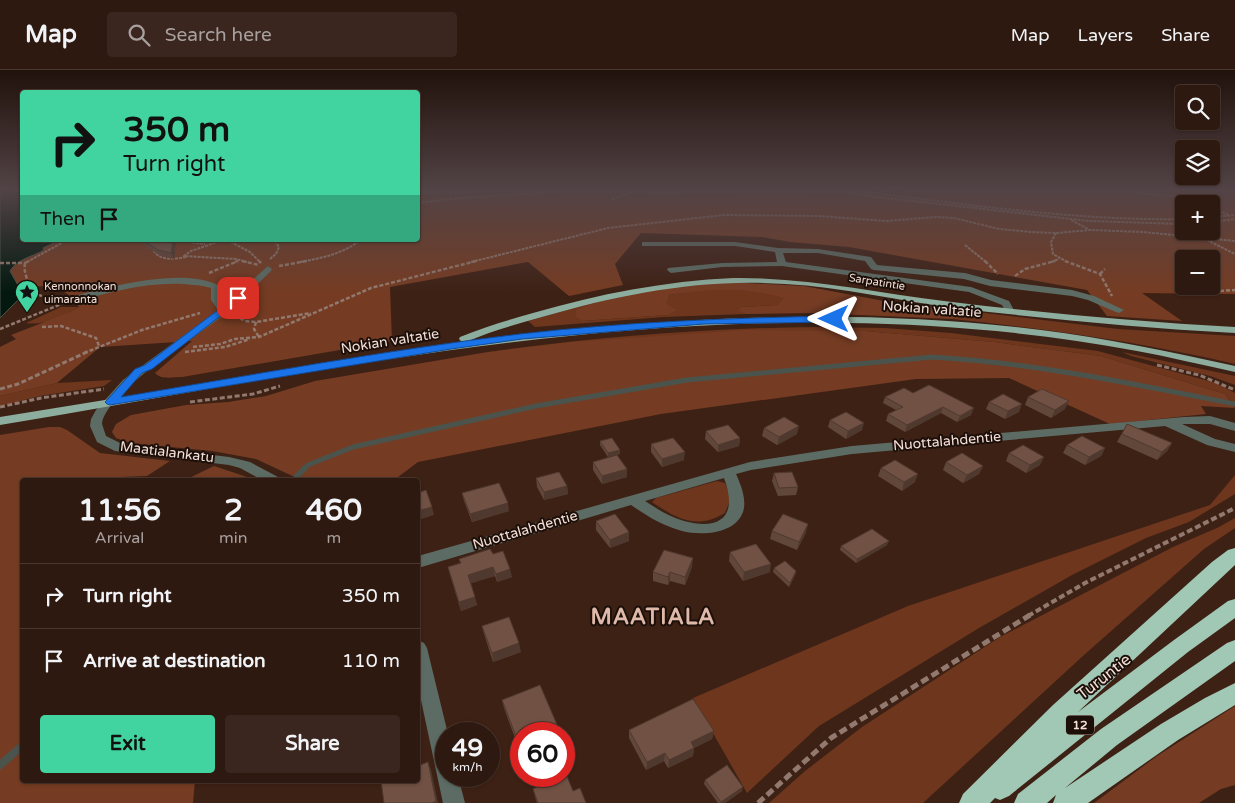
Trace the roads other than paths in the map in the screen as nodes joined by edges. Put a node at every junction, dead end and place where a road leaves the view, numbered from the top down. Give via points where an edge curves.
1 (645, 244) dead end
2 (778, 250) junction
3 (782, 264) junction
4 (265, 267) road end
5 (671, 270) dead end
6 (74, 299) road end
7 (1119, 310) road end
8 (223, 311) junction
9 (1010, 312) junction
10 (519, 321) junction
11 (1235, 330) edge
12 (522, 336) junction
13 (451, 346) junction
14 (1235, 369) edge
15 (110, 402) junction
16 (0, 420) edge
17 (1167, 422) junction
18 (1235, 427) edge
19 (1235, 448) edge
20 (728, 471) junction
21 (269, 478) edge
22 (632, 499) junction
23 (1235, 555) edge
24 (420, 561) edge
25 (1235, 607) edge
26 (1235, 649) edge
27 (420, 657) edge
28 (1235, 693) edge
29 (435, 722) edge
30 (450, 787) edge
31 (454, 803) edge
32 (972, 803) edge
33 (979, 803) edge
34 (1027, 803) edge
35 (1066, 803) edge

1 - 2 street via 735,244
2 - 3 street
2 - 7 street via 818,251 868,259 874,267 965,276 1005,285 1072,293
3 - 5 street via 722,264
3 - 9 street via 972,290 1006,303
4 - 8 street, Maatialankatu
6 - 8 street via 131,283 183,281 215,287 216,300
8 - 15 street, Maatialankatu via 138,371
9 - 10 main road, Sarpatintie via 792,282 730,280 636,290
9 - 11 main road, Sarpatintie
10 - 12 main road
10 - 13 main road, Sarpatintie
12 - 13 main road, Nokian valtatie
12 - 14 main road, Nokian valtatie via 752,319 914,322 1088,340 1162,352
13 - 15 main road, Nokian valtatie
15 - 16 main road, Nokian valtatie
15 - 21 street, Maatialankatu via 96,420 98,436 107,443 136,451 229,461
17 - 18 street, Nuottalahdentie via 1219,421
17 - 19 street, Nuottalahdentie via 1211,442
17 - 20 street, Nuottalahdentie via 852,450
20 - 22 street, Nuottalahdentie
20 - 22 street via 734,487 736,510 733,517 721,524 699,529 682,526 652,513
22 - 24 street, Nuottalahdentie
23 - 32 highway via 1218,567 1061,713
25 - 33 highway, Turuntie / 12
26 - 34 highway, 12 via 1109,738
27 - 29 street
28 - 35 highway via 1139,751
30 - 31 street

